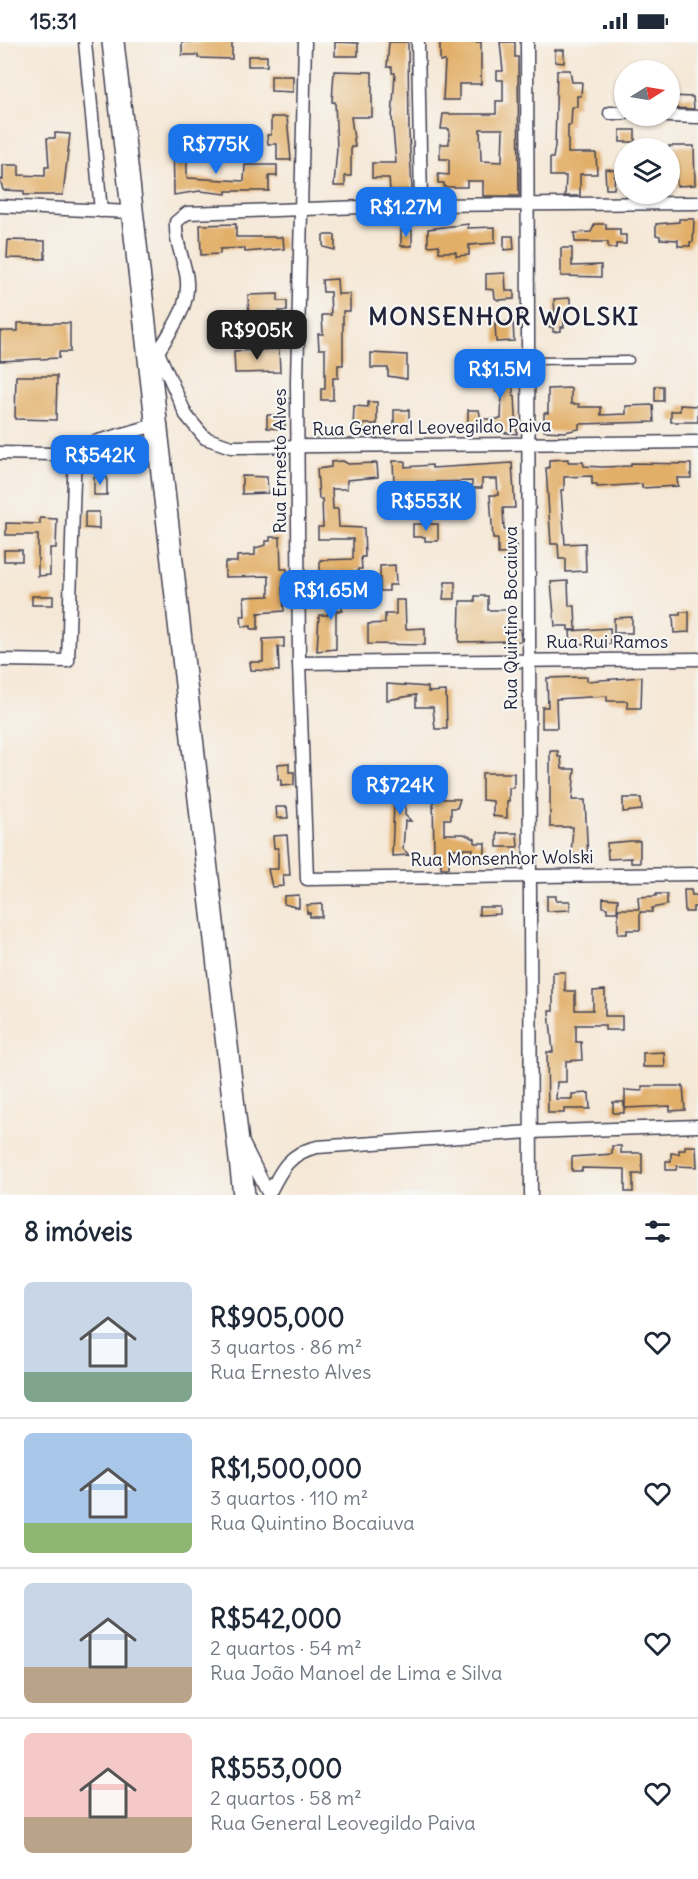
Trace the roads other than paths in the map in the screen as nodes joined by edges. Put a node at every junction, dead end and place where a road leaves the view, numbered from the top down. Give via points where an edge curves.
1 (85, 42) edge
2 (113, 42) edge
3 (305, 42) edge
4 (418, 42) edge
5 (527, 42) edge
6 (610, 113) dead end
7 (614, 113) edge
8 (680, 116) edge
9 (698, 117) edge
10 (698, 203) edge
11 (529, 204) junction
12 (0, 206) edge
13 (422, 206) junction
14 (300, 208) junction
15 (101, 211) junction
16 (130, 212) junction
17 (153, 353) junction
18 (630, 360) dead end
19 (529, 361) junction
20 (155, 425) junction
21 (698, 442) edge
22 (530, 444) junction
23 (297, 447) junction
24 (75, 449) junction
25 (0, 453) edge
26 (528, 659) junction
27 (698, 659) edge
28 (0, 660) edge
29 (299, 663) junction
30 (528, 874) junction
31 (698, 874) edge
32 (307, 879) joint
33 (698, 1126) edge
34 (236, 1128) junction
35 (530, 1132) junction
36 (269, 1194) edge
37 (244, 1195) edge
38 (531, 1195) edge

1 - 15 street
2 - 16 highway
3 - 14 street, Rua Ernesto Alves
4 - 13 street
5 - 11 street, Rua Quintino Bocaiuva
6 - 7 street
8 - 9 street
10 - 11 street
11 - 13 street
11 - 19 street, Rua Quintino Bocaiuva
12 - 15 street
13 - 14 street
14 - 17 street via 187,213 176,222 175,234 189,292 184,309
14 - 23 street, Rua Ernesto Alves
15 - 16 street
16 - 17 highway
17 - 20 highway
17 - 23 street, Rua General Leovegildo Paiva via 186,415 205,438 231,447
18 - 19 lane
19 - 22 street, Rua Quintino Bocaiuva
20 - 24 street
20 - 34 highway
21 - 22 street, Rua General Leovegildo Paiva
22 - 23 street, Rua General Leovegildo Paiva
22 - 26 street, Rua Quintino Bocaiuva
23 - 29 street, Rua Ernesto Alves
24 - 25 street via 52,454
24 - 28 street via 68,661
26 - 27 street, Rua Rui Ramos
26 - 29 street, Rua Rui Ramos
26 - 30 street, Rua Quintino Bocaiuva
29 - 32 street, Rua Ernesto Alves
30 - 31 street, Rua Monsenhor Wolski
30 - 32 street, Rua Monsenhor Wolski
30 - 35 street, Rua Quintino Bocaiuva
33 - 35 street
34 - 36 street
34 - 37 highway
35 - 36 street via 305,1149 287,1161
35 - 38 street, Rua Quintino Bocaiuva

